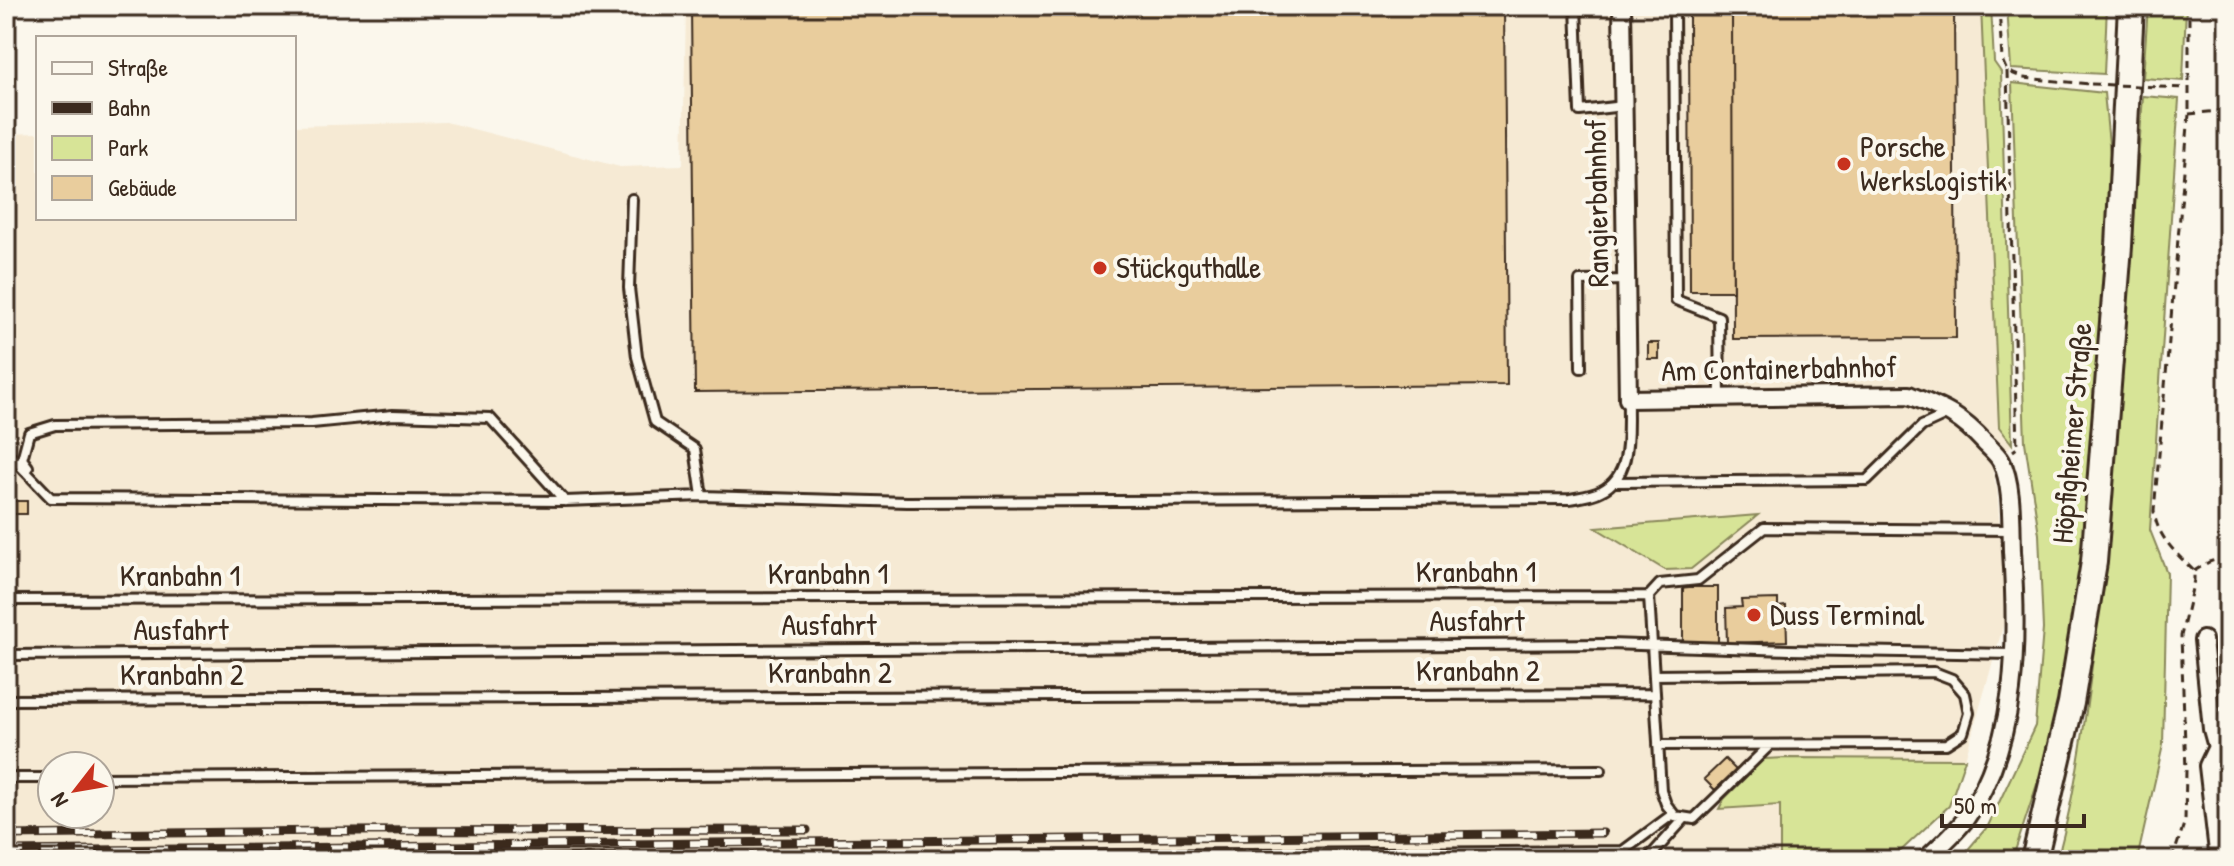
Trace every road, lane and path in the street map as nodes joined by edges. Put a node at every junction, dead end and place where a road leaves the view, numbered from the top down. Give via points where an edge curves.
1 (1576, 6) edge
2 (1622, 6) edge
3 (1674, 6) edge
4 (1999, 6) edge
5 (2131, 6) edge
6 (2189, 6) edge
7 (2007, 71) junction
8 (2188, 88) junction
9 (1623, 106) junction
10 (2228, 110) edge
11 (2189, 114) junction
12 (632, 199) dead end
13 (1626, 280) junction
14 (1581, 368) dead end
15 (1720, 397) junction
16 (1628, 399) junction
17 (1951, 413) junction
18 (6, 451) edge
19 (2001, 461) junction
20 (1615, 482) junction
21 (702, 496) junction
22 (51, 498) junction
23 (565, 501) junction
24 (2011, 530) junction
25 (2228, 556) edge
26 (2194, 571) junction
27 (1649, 596) junction
28 (6, 600) edge
29 (2203, 640) dead end
30 (1652, 645) junction
31 (2014, 654) junction
32 (6, 655) edge
33 (1654, 675) junction
34 (1655, 694) junction
35 (6, 700) edge
36 (1658, 745) junction
37 (1769, 746) junction
38 (2223, 746) edge
39 (1601, 770) dead end
40 (6, 778) edge
41 (36, 778) edge
42 (116, 778) edge
43 (1673, 814) junction
44 (1685, 818) junction
45 (508, 860) edge
46 (1647, 860) edge
47 (1925, 860) edge
48 (2034, 860) edge
49 (2172, 860) edge
50 (2219, 860) edge

1 - 9 lane via 1580,111
2 - 9 street, Rangierbahnhof
3 - 15 lane via 1676,300 1719,317
4 - 7 path
5 - 48 main road, Höpfigheimer Straße via 2094,562 2071,703
6 - 8 path
7 - 8 path, bridge via 2023,78
7 - 19 path via 2017,448
8 - 11 path
9 - 13 street, Rangierbahnhof
10 - 11 path
11 - 26 path via 2154,511 2162,536
12 - 21 lane via 629,288 637,357 655,422 695,449
13 - 14 lane via 1580,281
13 - 16 street, Rangierbahnhof
15 - 16 street, Am Containerbahnhof
15 - 17 street, Am Containerbahnhof via 1909,395
16 - 20 lane via 1625,462
17 - 19 street, Am Containerbahnhof
17 - 20 lane via 1922,426 1867,480
18 - 22 lane
19 - 24 street
20 - 21 lane via 1599,493 1570,499 907,502
21 - 23 lane
22 - 23 lane
22 - 23 lane via 22,459 29,433 55,425 312,423 393,415 490,418
24 - 27 lane via 1764,528 1698,580 1660,584
24 - 31 street
25 - 26 path
26 - 49 path via 2181,636 2185,821
27 - 28 lane, Kranbahn 1
27 - 30 lane
29 - 38 street via 2212,729
30 - 31 lane
30 - 32 lane, Ausfahrt
30 - 33 lane
31 - 47 street via 2007,717 1981,793 1963,823
33 - 34 lane
33 - 37 lane via 1934,672 1952,679 1965,694 1969,713 1963,733 1946,744
34 - 35 lane, Kranbahn 2
34 - 36 lane
36 - 37 lane
36 - 43 lane via 1661,790
37 - 44 lane via 1706,809 1694,819
38 - 50 street via 2208,766
39 - 42 lane
40 - 41 lane
43 - 44 lane
43 - 45 lane via 1623,851
44 - 46 lane

